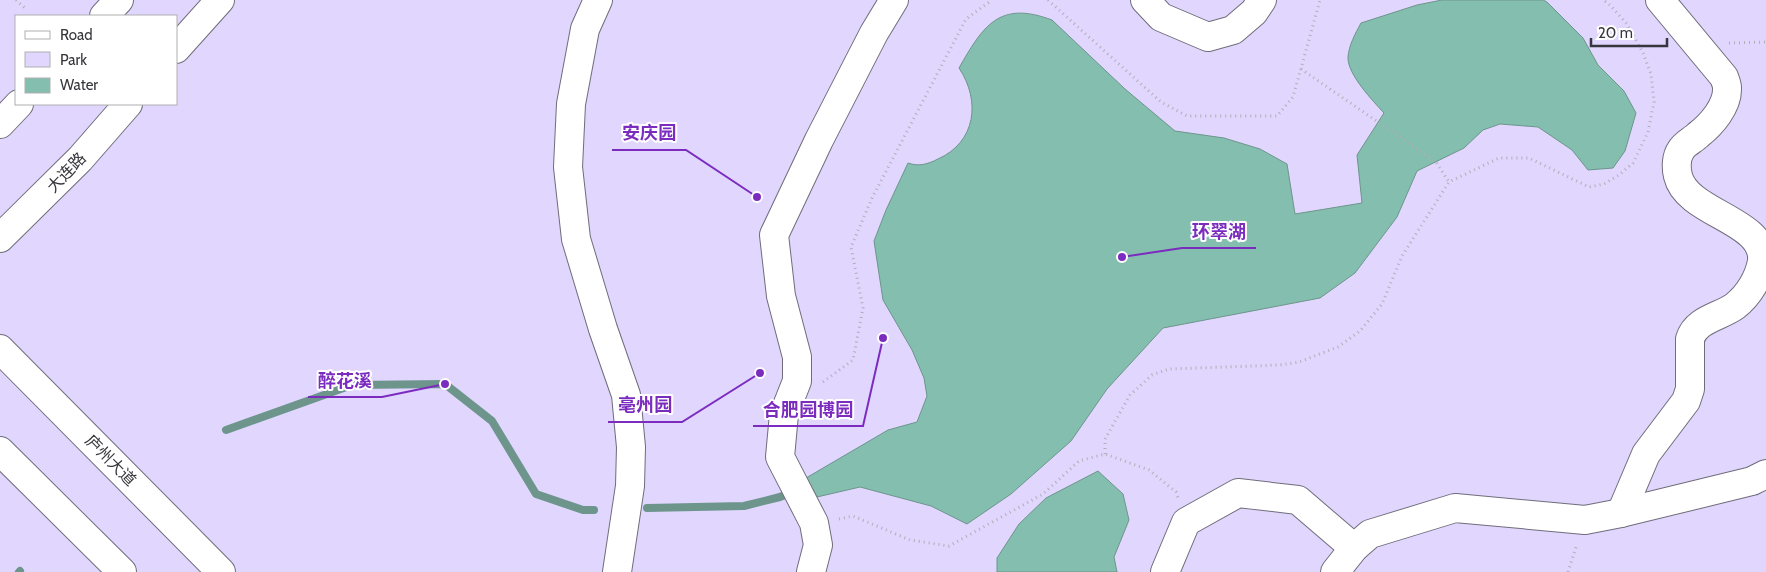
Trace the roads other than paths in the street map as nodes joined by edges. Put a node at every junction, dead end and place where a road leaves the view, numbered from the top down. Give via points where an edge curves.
1 (120, 0) edge
2 (220, 0) edge
3 (598, 0) edge
4 (894, 0) edge
5 (1145, 0) edge
6 (1262, 0) edge
7 (1660, 0) edge
8 (105, 15) edge
9 (178, 47) edge
10 (18, 105) edge
11 (127, 105) edge
12 (0, 124) edge
13 (0, 238) edge
14 (0, 349) edge
15 (0, 451) edge
16 (1766, 474) edge
17 (1621, 513) junction
18 (1354, 548) junction
19 (619, 571) edge
20 (122, 572) edge
21 (221, 572) edge
22 (811, 572) edge
23 (1165, 572) edge
24 (1335, 572) edge

1 - 8 main road
2 - 9 main road
3 - 19 main road via 585,29 570,104 568,167 576,239 626,395 631,446 630,486
4 - 22 main road via 874,33 774,235 781,296 797,358 797,381 784,414 780,457 816,529 818,546
5 - 6 main road via 1161,17 1208,36 1233,30 1254,12
7 - 17 main road via 1724,77 1727,88 1718,115 1681,149 1677,159 1678,177 1683,188 1698,202 1748,229 1759,244 1763,260 1752,288 1735,306 1692,332 1690,389 1686,401 1646,454
10 - 12 main road
11 - 13 main road, 大连路 via 80,159
14 - 21 main road, 庐州大道
15 - 20 main road
16 - 17 main road via 1752,481
17 - 18 main road via 1585,520 1455,508 1370,534
18 - 23 main road via 1298,500 1238,494 1186,522
18 - 24 main road

